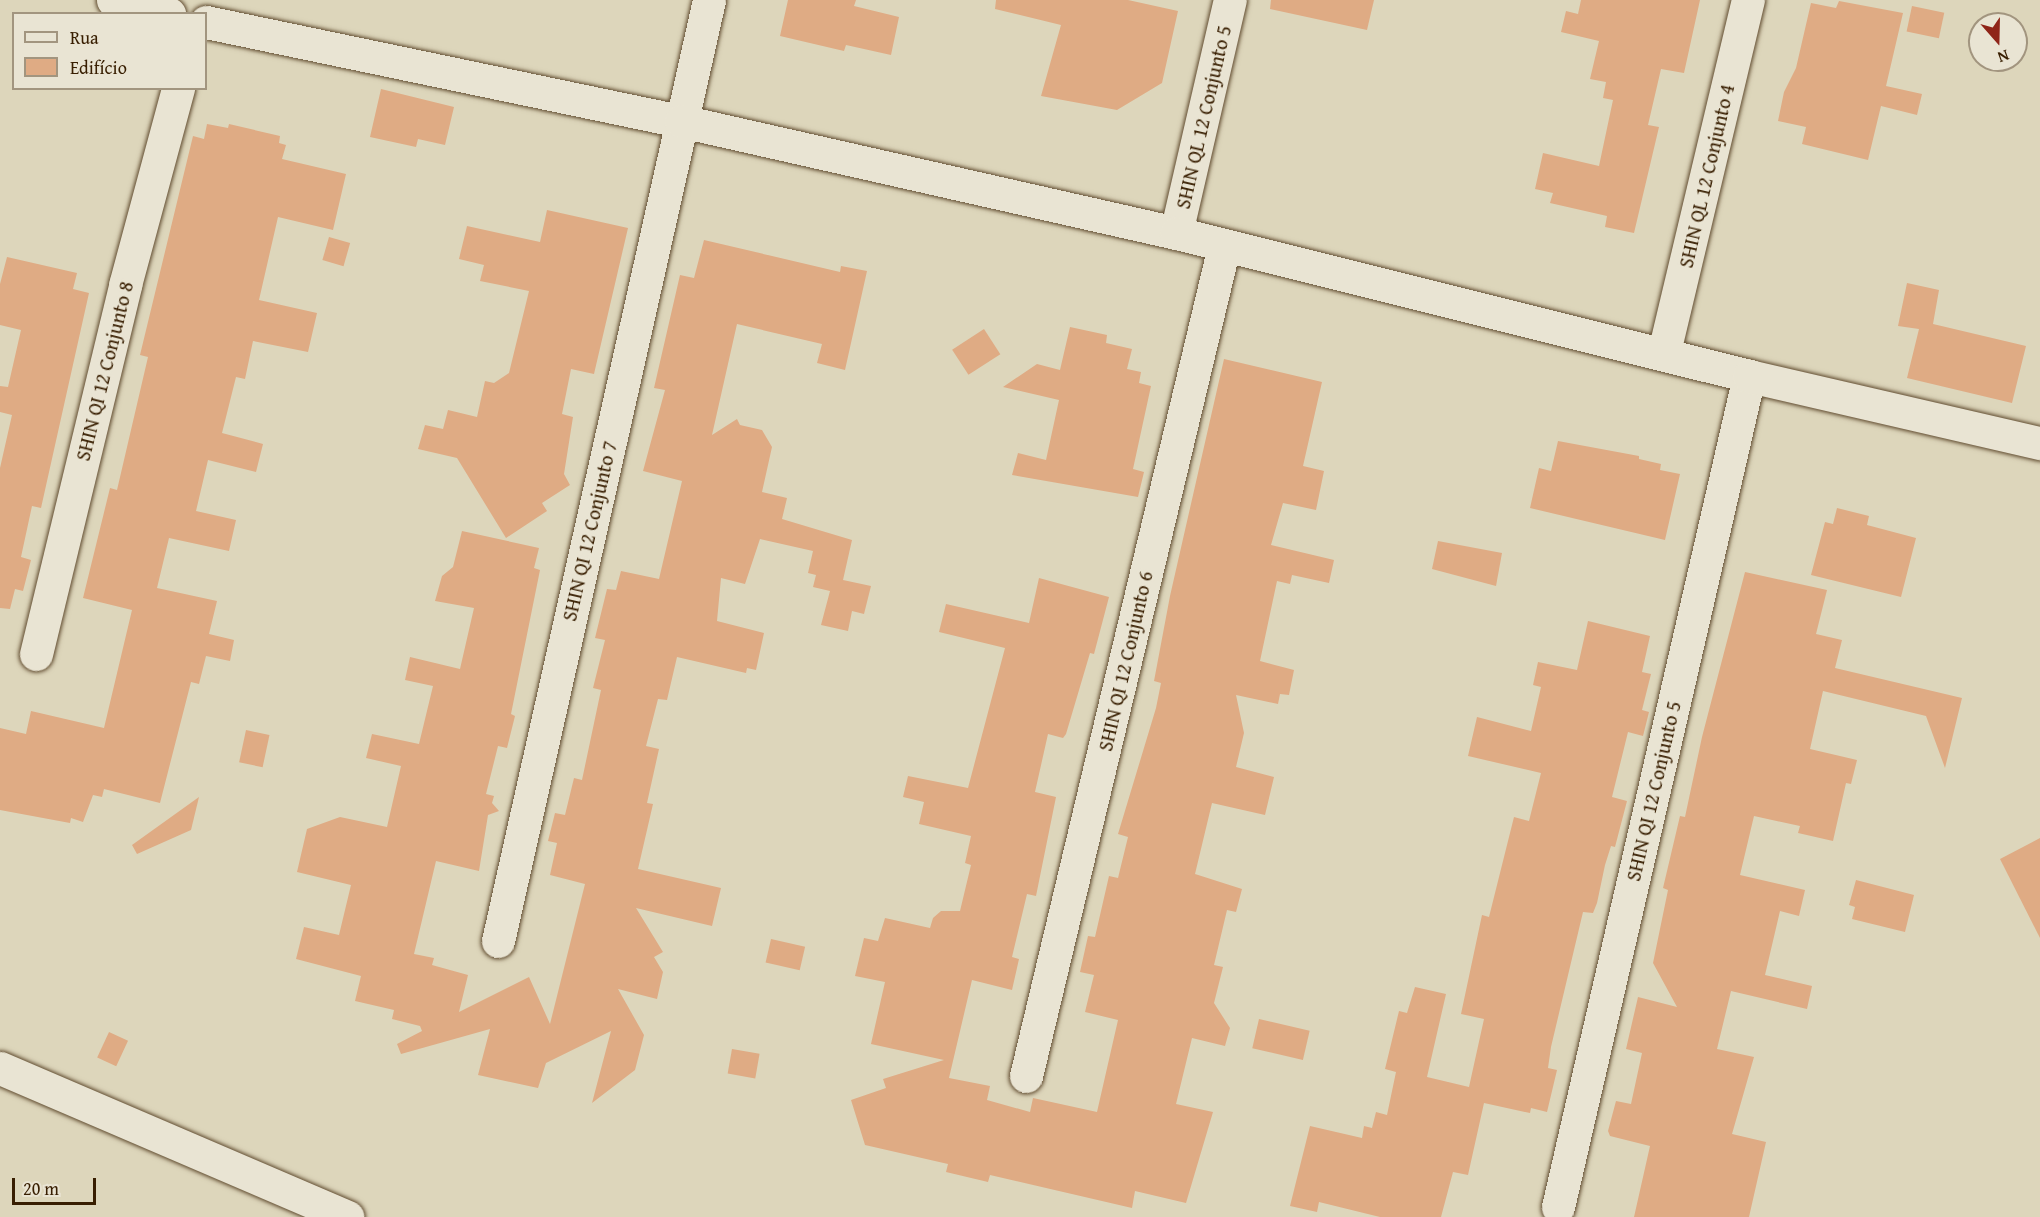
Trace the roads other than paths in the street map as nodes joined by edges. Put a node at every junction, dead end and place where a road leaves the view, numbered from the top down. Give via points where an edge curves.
1 (113, 0) edge
2 (708, 0) edge
3 (1230, 0) edge
4 (1748, 0) edge
5 (161, 12) edge
6 (207, 22) edge
7 (177, 90) edge
8 (681, 121) junction
9 (1176, 233) junction
10 (1224, 246) junction
11 (1664, 352) junction
12 (1749, 376) junction
13 (2040, 443) edge
14 (36, 654) dead end
15 (498, 941) dead end
16 (0, 1068) edge
17 (1026, 1076) dead end
18 (1558, 1207) dead end
19 (347, 1217) edge

1 - 5 street
2 - 8 street, SHIN QI 12 Conjunto 7
3 - 9 street, SHIN QL 12 Conjunto 5
4 - 11 street, SHIN QL 12 Conjunto 4
6 - 8 street
7 - 14 street, SHIN QI 12 Conjunto 8 via 125,285
8 - 9 street
8 - 15 street, SHIN QI 12 Conjunto 7
9 - 10 street
10 - 11 street
10 - 17 street, SHIN QI 12 Conjunto 6
11 - 12 street
12 - 13 street
12 - 18 street, SHIN QI 12 Conjunto 5
16 - 19 street

